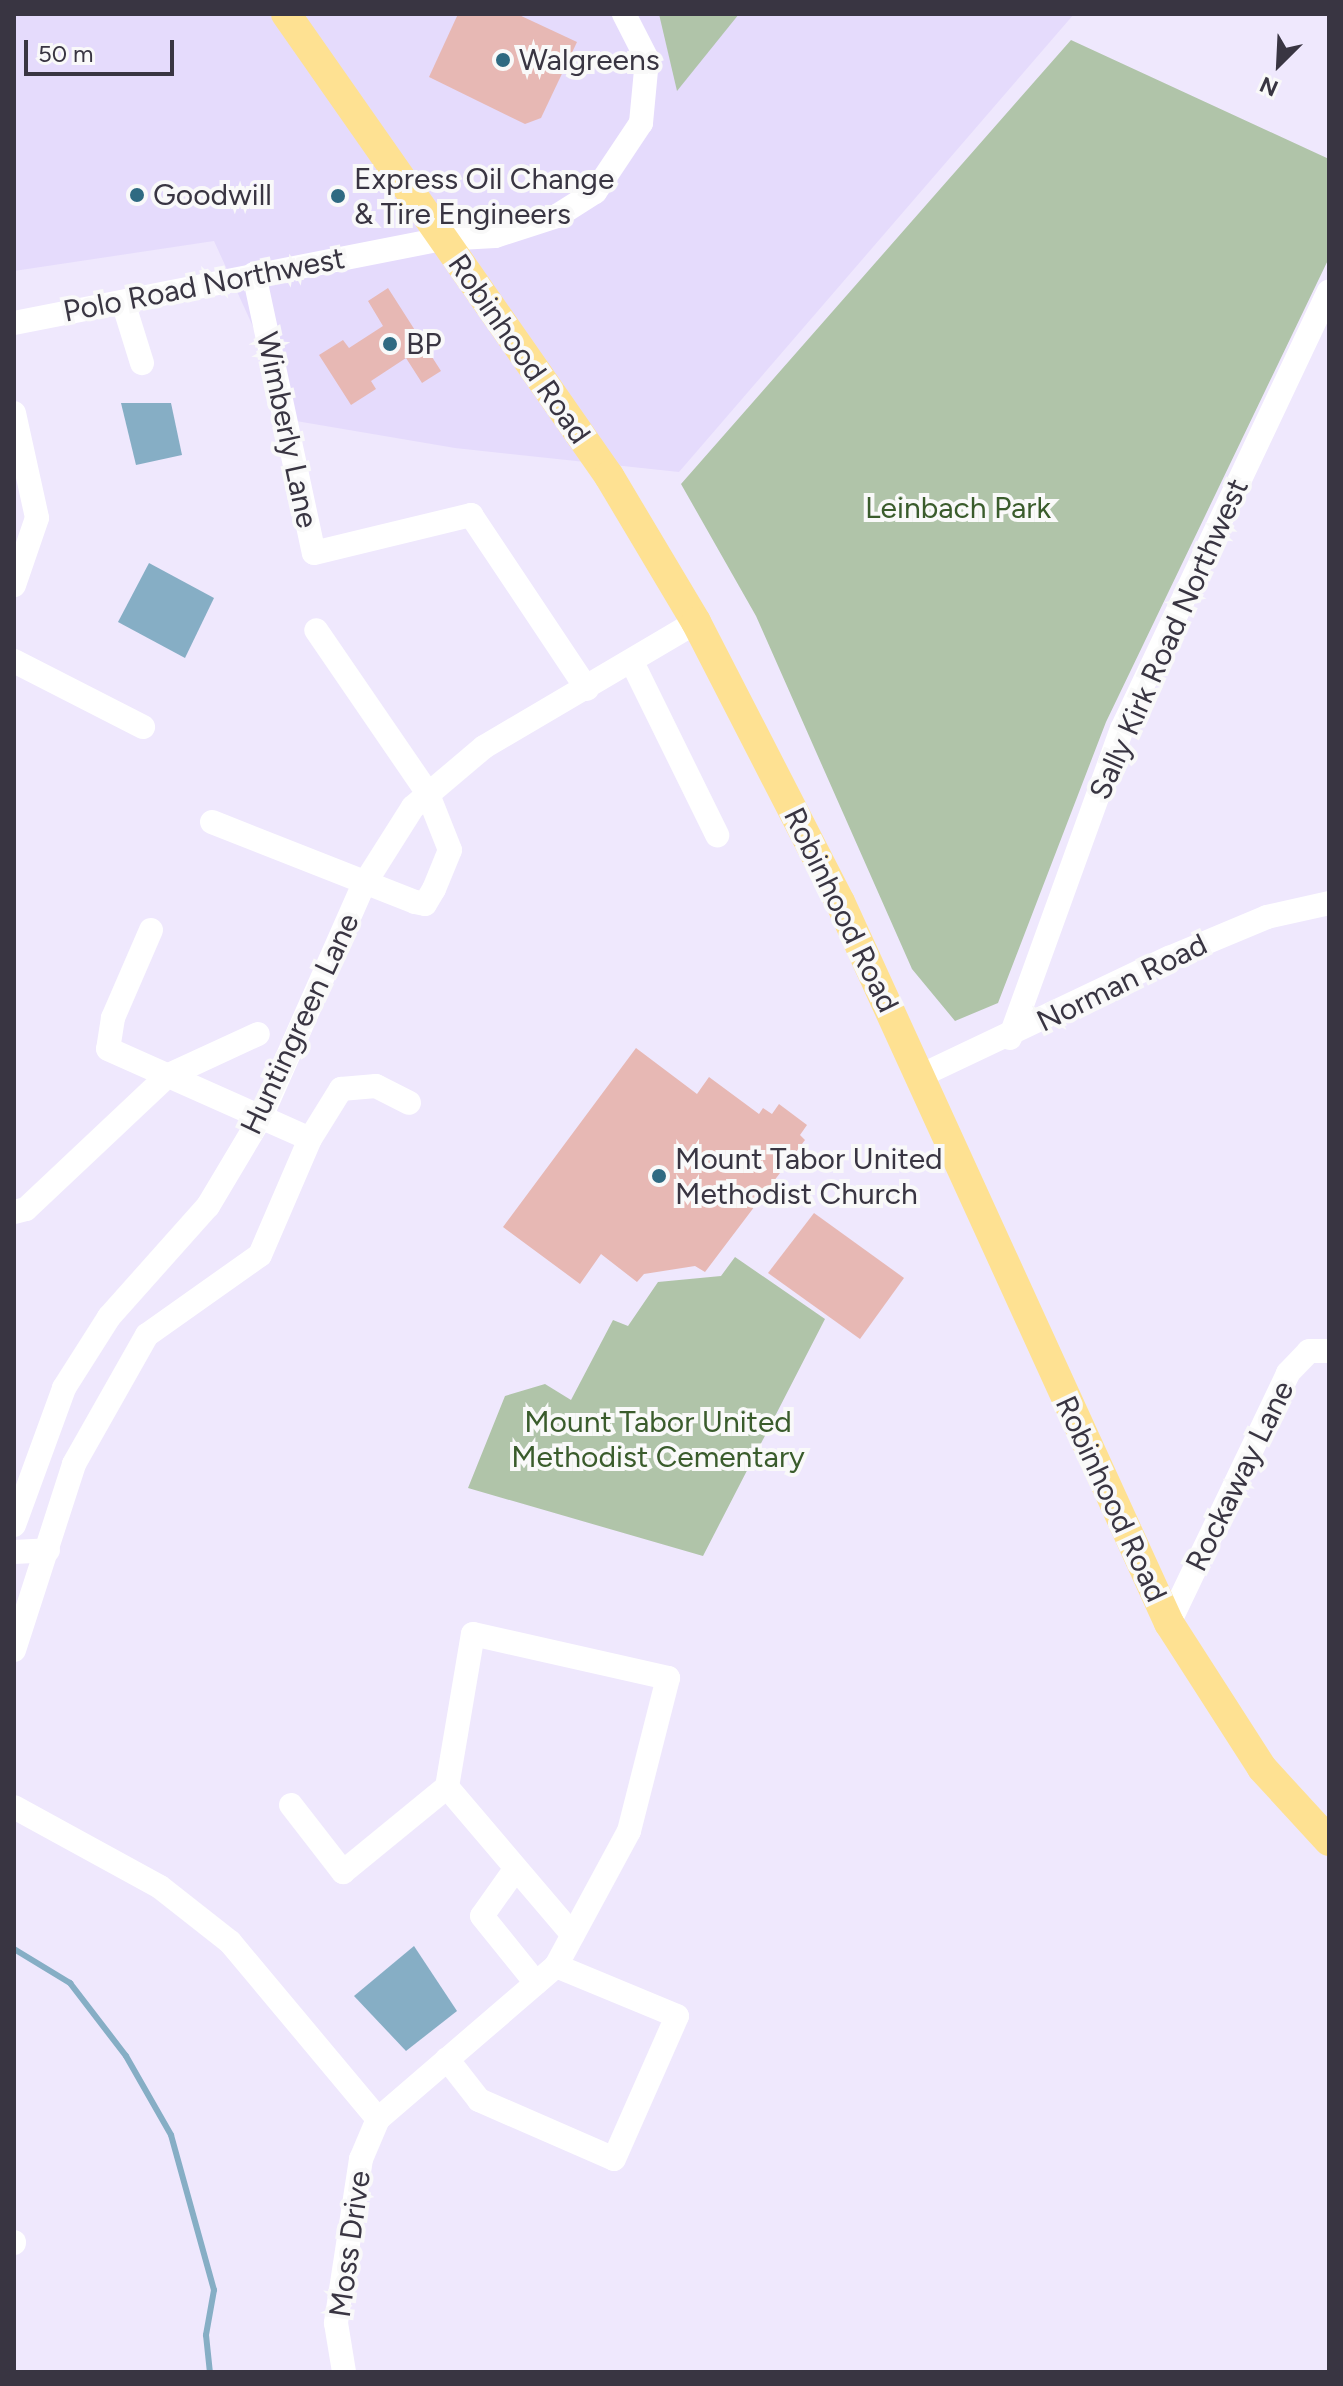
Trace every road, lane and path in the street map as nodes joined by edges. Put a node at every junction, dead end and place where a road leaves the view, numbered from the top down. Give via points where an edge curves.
1 (286, 14) edge
2 (624, 14) edge
3 (441, 239) junction
4 (254, 274) junction
5 (1329, 292) edge
6 (123, 302) junction
7 (15, 322) edge
8 (142, 363) dead end
9 (14, 413) edge
10 (14, 585) edge
11 (696, 622) junction
12 (316, 630) dead end
13 (14, 661) edge
14 (633, 664) junction
15 (587, 689) junction
16 (143, 727) dead end
17 (427, 792) junction
18 (212, 822) dead end
19 (717, 835) dead end
20 (363, 886) junction
21 (1329, 903) edge
22 (151, 930) dead end
23 (258, 1034) dead end
24 (1010, 1038) junction
25 (167, 1076) junction
26 (920, 1076) junction
27 (409, 1103) dead end
28 (261, 1117) junction
29 (310, 1139) junction
30 (14, 1212) edge
31 (1329, 1351) edge
32 (14, 1525) edge
33 (48, 1550) junction
34 (14, 1552) edge
35 (1169, 1623) junction
36 (14, 1650) edge
37 (447, 1787) junction
38 (291, 1805) dead end
39 (14, 1807) edge
40 (1329, 1841) edge
41 (514, 1871) junction
42 (573, 1935) junction
43 (556, 1966) junction
44 (536, 1983) junction
45 (447, 2059) junction
46 (378, 2119) junction
47 (344, 2372) edge

1 - 3 main road, Robinhood Road
2 - 3 street, Polo Road Northwest via 641,42 649,87 641,123 595,192 557,216 495,236
3 - 4 street, Polo Road Northwest
3 - 11 main road, Robinhood Road via 609,476
4 - 6 street, Polo Road Northwest
4 - 15 street, Wimberly Lane via 314,553 471,515
5 - 24 street, Sally Kirk Road Northwest via 1122,729
6 - 7 street, Polo Road Northwest
6 - 8 street
9 - 10 street via 37,518
11 - 14 street, Huntingreen Lane
11 - 26 main road, Robinhood Road via 840,902
12 - 17 street
13 - 16 street
14 - 15 street, Huntingreen Lane
14 - 19 street
15 - 17 street, Huntingreen Lane via 484,747
17 - 20 street, Huntingreen Lane
17 - 20 street via 450,850 425,904
18 - 20 street
20 - 28 street, Huntingreen Lane
21 - 24 street, Norman Road via 1267,917 1169,958
22 - 25 street via 113,1018 108,1049
23 - 25 street
24 - 26 street, Norman Road
25 - 28 street
25 - 30 street via 26,1209
26 - 35 main road, Robinhood Road
27 - 29 street via 376,1086 341,1089
28 - 29 street
28 - 32 street, Huntingreen Lane via 208,1206 109,1317 64,1388
29 - 33 street via 260,1255 147,1335 120,1373 74,1464
31 - 35 street, Rockaway Lane via 1309,1351 1288,1373
33 - 34 street
33 - 36 street
35 - 40 main road, Robinhood Road via 1262,1768
37 - 38 street via 343,1872
37 - 41 street
37 - 42 street via 473,1634 668,1678 629,1831
39 - 46 street via 160,1887 230,1942
41 - 42 street
41 - 44 street via 482,1916
42 - 43 street
43 - 44 street
43 - 45 street via 677,2016 614,2159 479,2100
44 - 45 street
45 - 46 street
46 - 47 street, Moss Drive via 361,2159 336,2323

